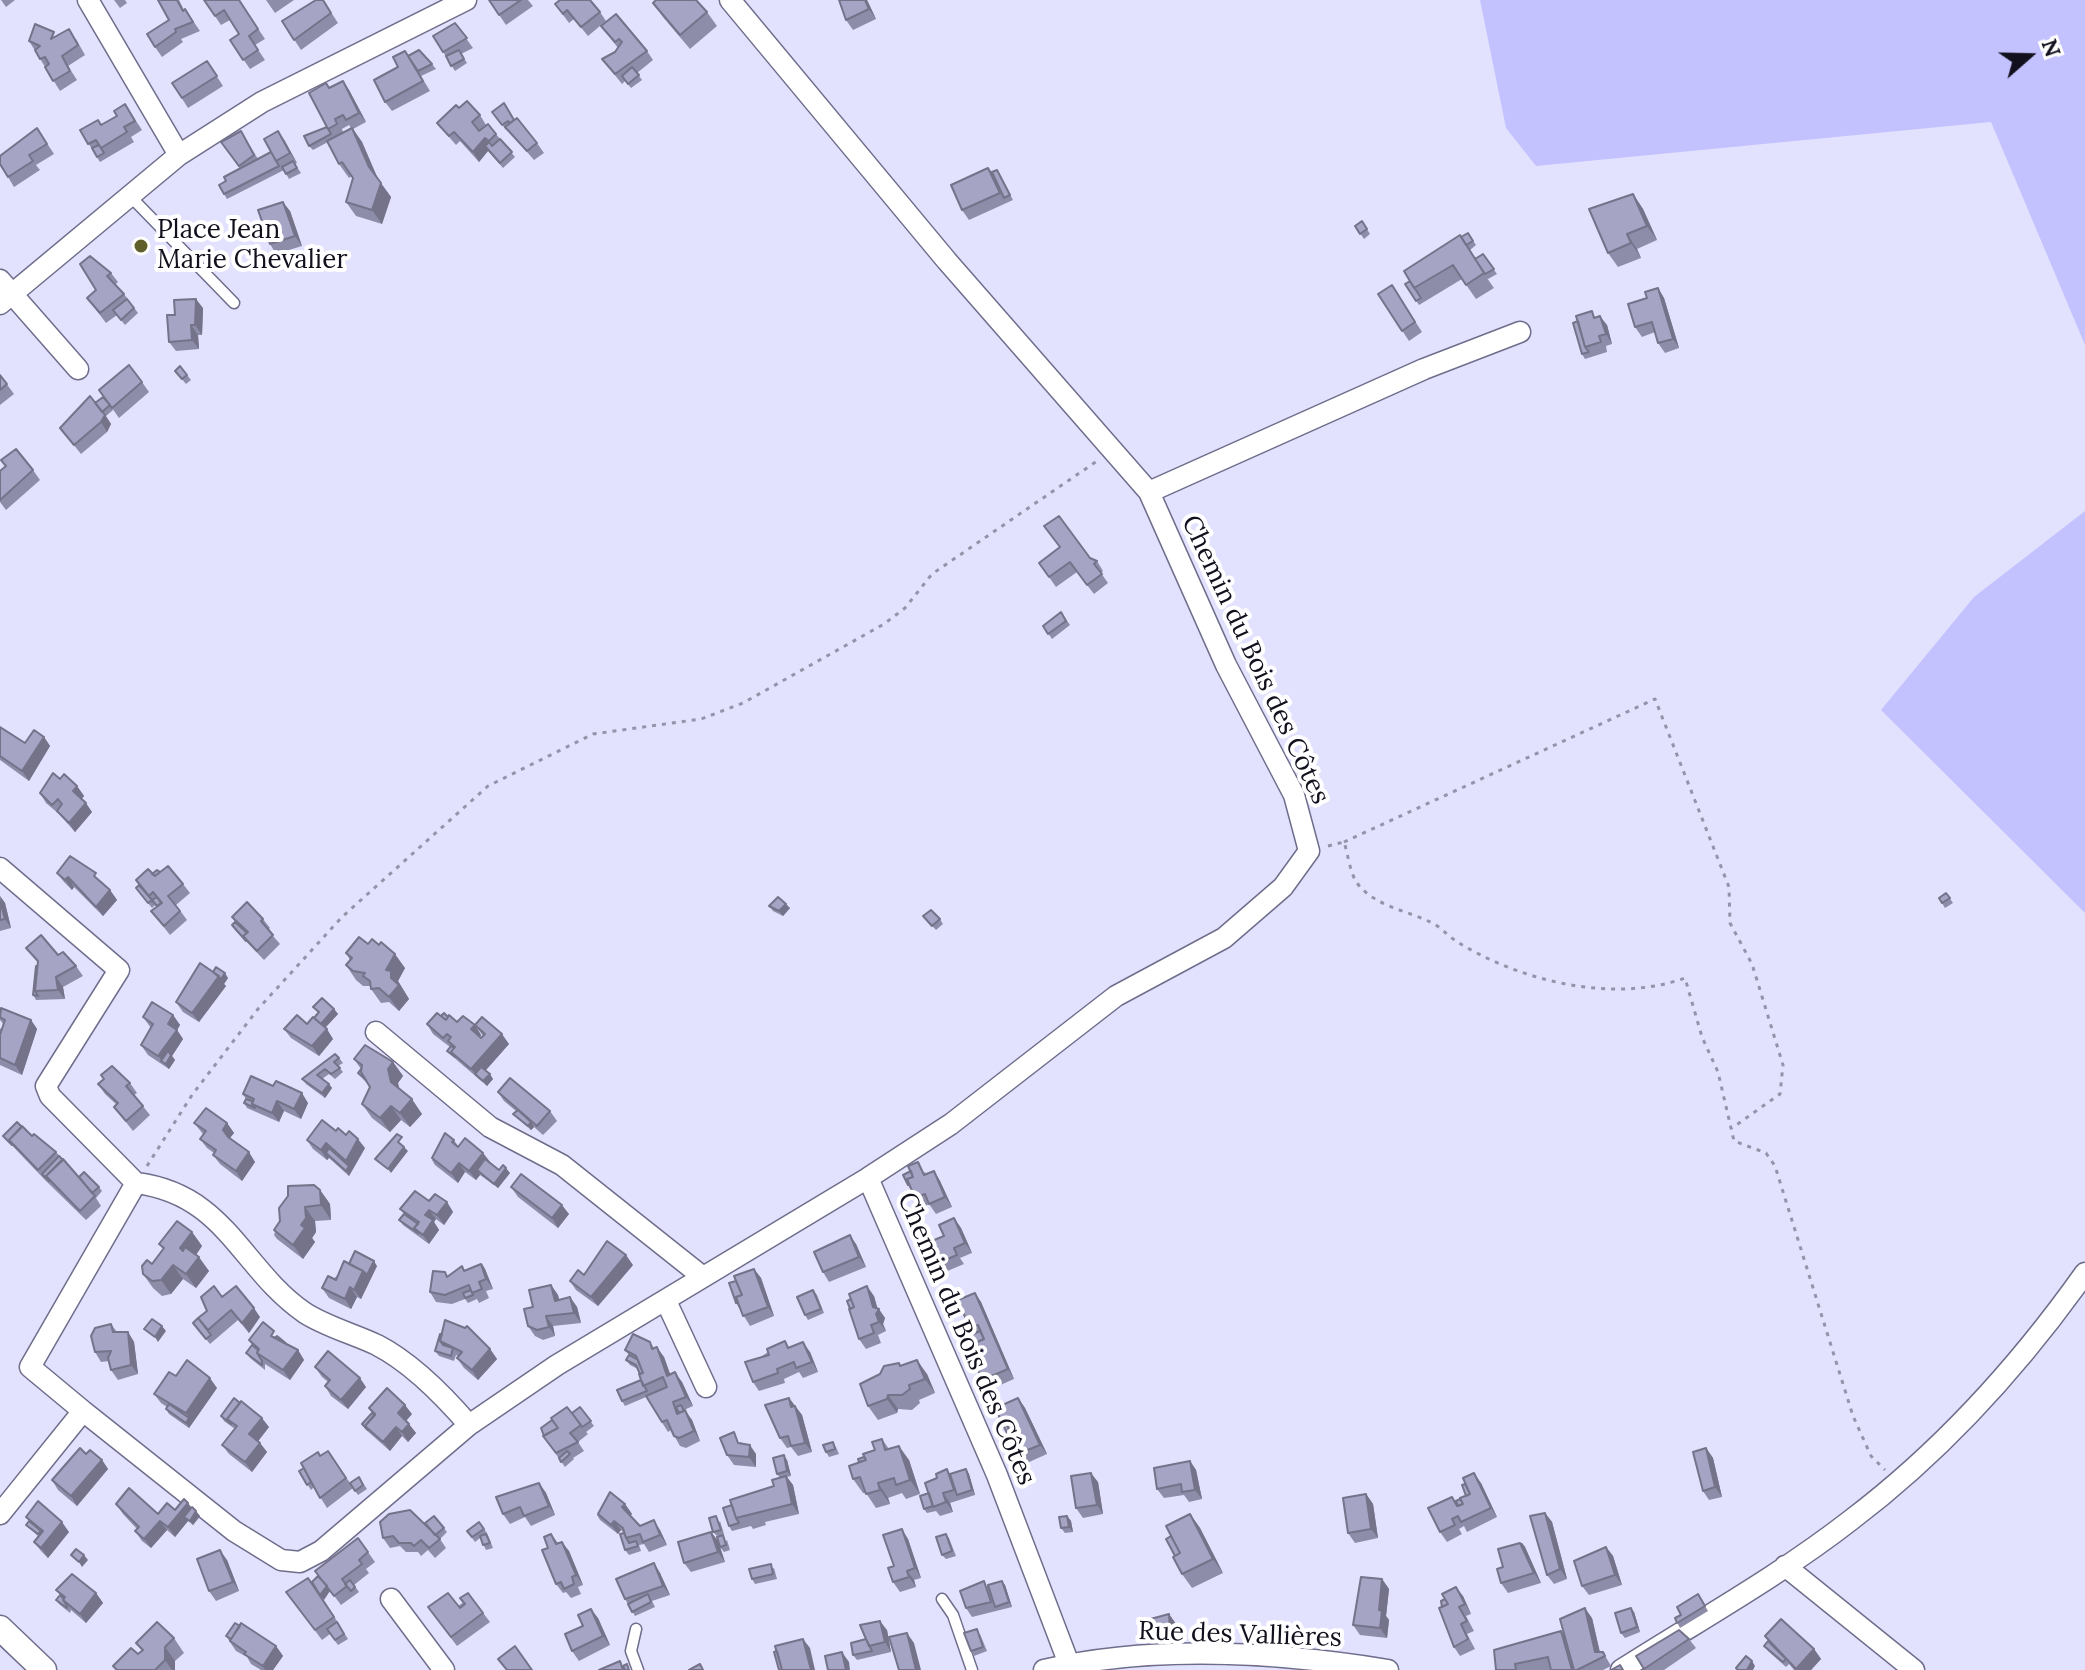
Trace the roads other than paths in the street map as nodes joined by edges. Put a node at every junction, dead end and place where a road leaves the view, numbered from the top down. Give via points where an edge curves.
1 (88, 0) edge
2 (466, 0) edge
3 (730, 0) edge
4 (179, 155) junction
5 (130, 196) junction
6 (4, 293) edge
7 (234, 303) dead end
8 (1520, 332) dead end
9 (78, 369) dead end
10 (1149, 492) junction
11 (0, 868) edge
12 (376, 1032) dead end
13 (868, 1178) junction
14 (136, 1183) junction
15 (2085, 1273) edge
16 (703, 1277) junction
17 (666, 1301) junction
18 (706, 1387) dead end
19 (83, 1411) junction
20 (469, 1425) junction
21 (0, 1514) edge
22 (1785, 1566) junction
23 (391, 1599) dead end
24 (942, 1599) dead end
25 (0, 1628) edge
26 (636, 1629) dead end
27 (1149, 1663) edge
28 (1075, 1666) edge
29 (44, 1670) edge
30 (444, 1670) edge
31 (638, 1670) edge
32 (972, 1670) edge
33 (1044, 1670) edge
34 (1388, 1670) edge
35 (1621, 1670) edge
36 (1914, 1670) edge

1 - 4 street
2 - 4 street via 262,102
3 - 10 street, Chemin du Bois des Côtes
4 - 5 street
5 - 6 street
5 - 7 lane
6 - 9 street
8 - 10 street via 1424,369
10 - 13 street, Chemin du Bois des Côtes via 1226,665 1294,795 1309,851 1283,887 1224,938 1116,996 951,1124
11 - 14 street via 119,970 46,1086
12 - 16 street via 490,1127 562,1165
13 - 16 street
13 - 28 street, Chemin du Bois des Côtes
14 - 19 street via 30,1367
14 - 20 street via 160,1186 198,1206 228,1229 281,1293 307,1314 394,1356
15 - 22 street via 2037,1340 1935,1450
16 - 17 street
17 - 18 street
17 - 20 street
19 - 20 street via 234,1531 281,1560 300,1562 321,1551
19 - 21 street
22 - 35 street
22 - 36 street
23 - 30 street
24 - 32 lane
25 - 29 street
26 - 31 lane via 631,1651
27 - 28 street, Rue des Vallières
27 - 34 street, Rue des Vallières via 1262,1657
28 - 33 street, Rue des Vallières

